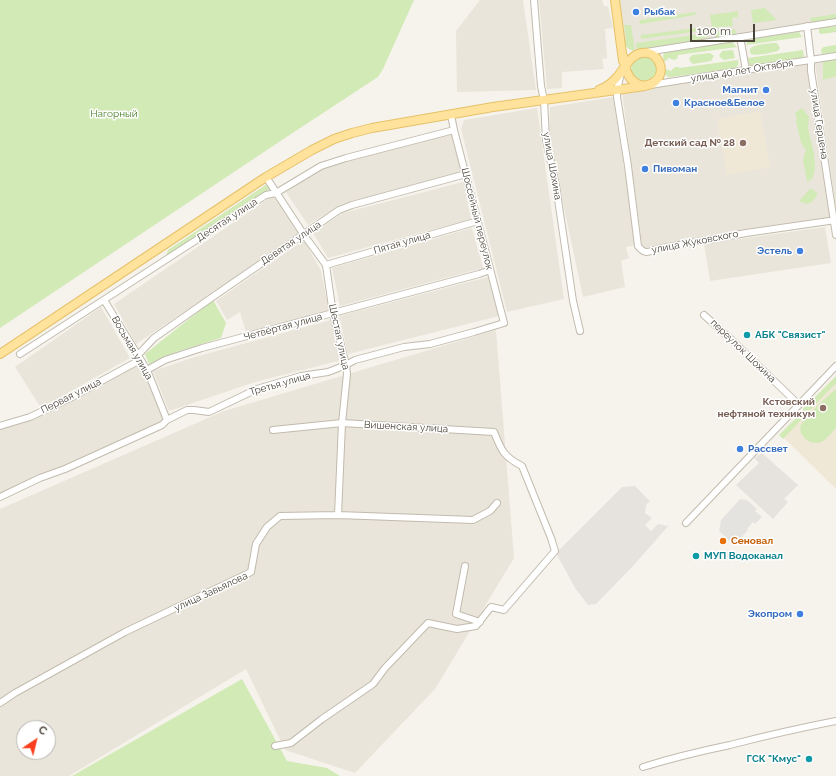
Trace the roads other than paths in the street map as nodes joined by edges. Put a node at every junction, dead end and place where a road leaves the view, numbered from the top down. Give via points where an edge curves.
1 (534, 0) edge
2 (616, 0) edge
3 (836, 22) edge
4 (807, 26) junction
5 (620, 36) junction
6 (740, 37) junction
7 (642, 53) junction
8 (836, 56) edge
9 (811, 60) junction
10 (625, 70) junction
11 (746, 70) junction
12 (647, 86) junction
13 (617, 90) junction
14 (592, 92) junction
15 (544, 100) junction
16 (451, 115) junction
17 (454, 130) junction
18 (466, 174) junction
19 (266, 177) junction
20 (276, 193) junction
21 (835, 220) edge
22 (478, 221) junction
23 (304, 235) junction
24 (836, 235) edge
25 (326, 264) junction
26 (490, 270) junction
27 (104, 300) junction
28 (333, 314) junction
29 (704, 314) dead end
30 (504, 323) joint
31 (580, 332) dead end
32 (0, 354) edge
33 (20, 354) dead end
34 (139, 358) junction
35 (346, 365) junction
36 (836, 366) edge
37 (147, 370) junction
38 (799, 405) junction
39 (166, 420) junction
40 (342, 423) junction
41 (0, 426) edge
42 (273, 430) dead end
43 (0, 497) edge
44 (497, 503) dead end
45 (338, 515) junction
46 (686, 523) dead end
47 (465, 566) dead end
48 (480, 622) junction
49 (0, 703) edge
50 (836, 721) edge
51 (275, 746) dead end
52 (643, 766) dead end

1 - 15 street, улица Шохина
2 - 5 main road
3 - 4 street
4 - 6 street
4 - 9 street, улица Герцена
5 - 7 main road via 625,49 633,53
5 - 10 main road
6 - 7 street
6 - 11 street
7 - 10 main road via 632,58
7 - 12 main road via 658,59 661,71 659,78
8 - 9 street, улица 40 лет Октября
9 - 11 street, улица 40 лет Октября
9 - 21 street, улица Герцена
10 - 12 main road via 636,83
10 - 13 street, улица Жуковского
10 - 14 main road via 609,85
11 - 12 street, улица 40 лет Октября
12 - 13 main road
13 - 14 main road
13 - 21 street, улица Жуковского via 638,246 642,251
14 - 15 main road
15 - 16 main road
15 - 31 street, улица Шохина via 546,140
16 - 17 street, Шоссейный переулок
16 - 19 main road via 372,128 334,139
17 - 18 street, Шоссейный переулок
17 - 20 street, Десятая улица via 321,166
18 - 22 street, Шоссейный переулок
18 - 23 street, Девятая улица via 352,205 339,210
19 - 20 street, Шестая улица
19 - 32 main road
20 - 23 street, Шестая улица
20 - 27 street, Десятая улица via 266,194
21 - 24 street, улица Герцена
22 - 25 street, Пятая улица
22 - 26 street, Шоссейный переулок
23 - 25 street, Шестая улица
23 - 34 street, Девятая улица via 154,338
25 - 28 street, Шестая улица
26 - 28 street, Четвёртая улица
26 - 30 street, Шоссейный переулок
27 - 33 street, Десятая улица
27 - 34 street, Восьмая улица
28 - 35 street, Шестая улица
28 - 37 street, Четвёртая улица via 187,353 165,360
29 - 38 street, переулок Шохина
30 - 35 street, Третья улица via 430,344 404,347 354,360
34 - 37 street, Восьмая улица
34 - 41 street, Первая улица via 70,398 30,417
35 - 39 street, Третья улица via 328,372 301,376 257,389 209,412 187,410
35 - 40 street, Шестая улица
36 - 38 street
37 - 39 street, Восьмая улица
38 - 46 street
39 - 43 street, Третья улица via 155,428
40 - 42 street, Вишенская улица
40 - 45 street, Шестая улица
40 - 48 street, Вишенская улица via 494,432 500,449 511,461 522,466 555,551 504,610 491,607
44 - 45 street, улица Завьялова via 490,512 473,520
45 - 49 street, улица Завьялова via 280,516 266,527 256,544 252,572 125,632
47 - 48 street via 456,614
48 - 51 street via 476,626 457,629 428,623 373,684 291,743
50 - 52 street

